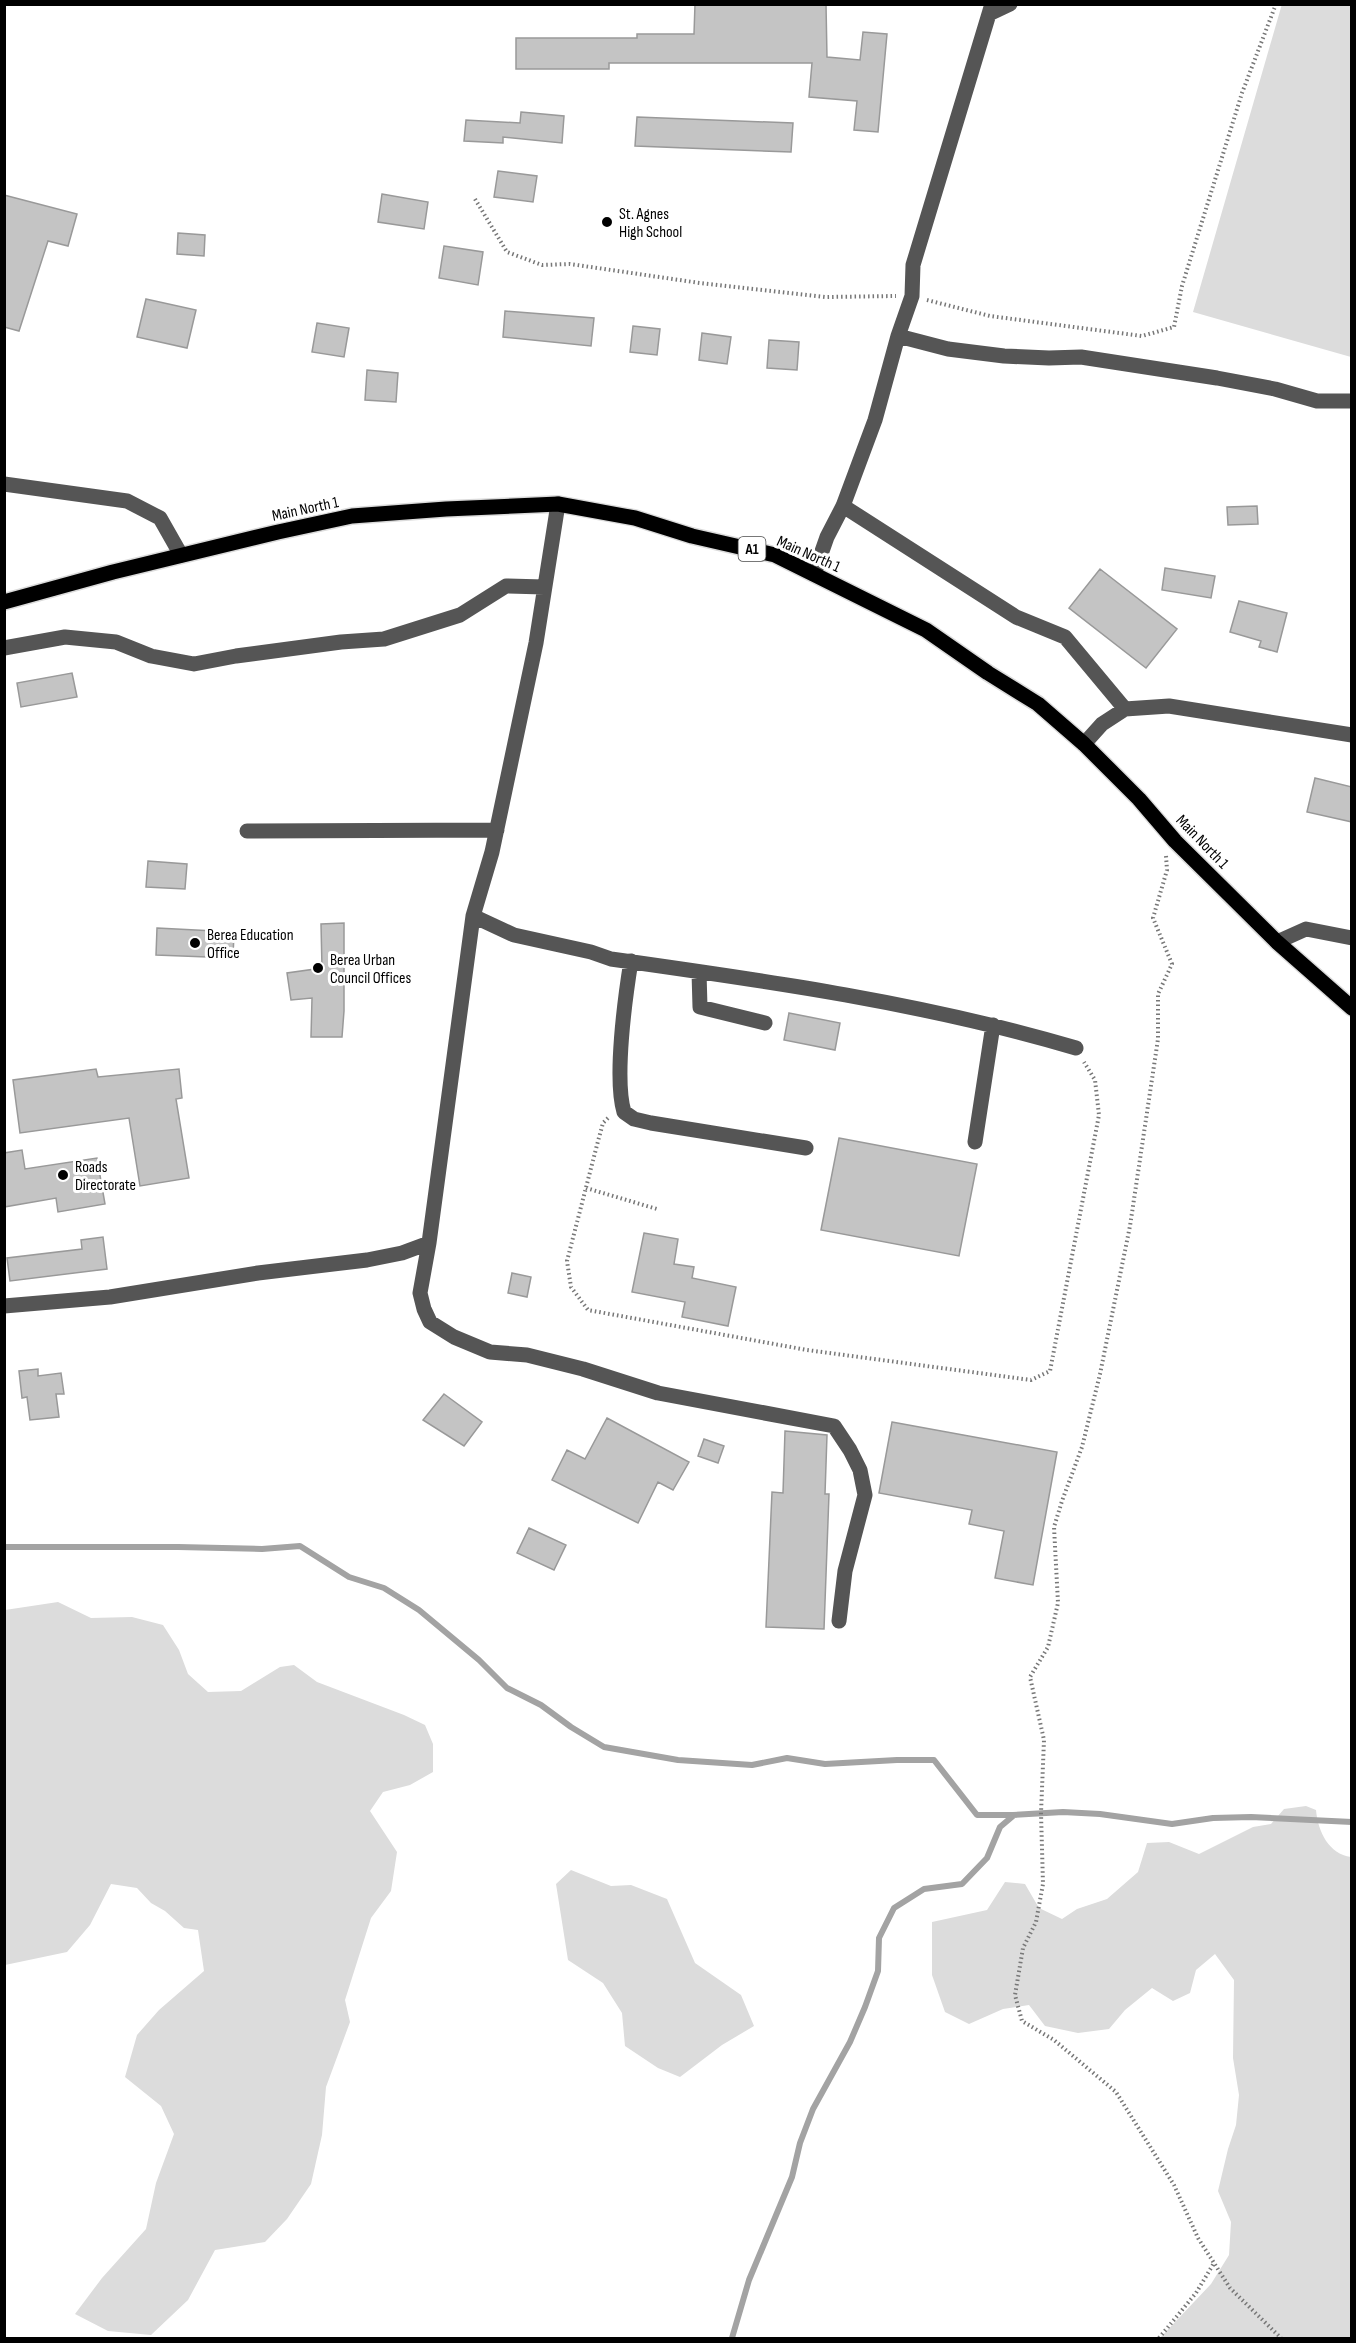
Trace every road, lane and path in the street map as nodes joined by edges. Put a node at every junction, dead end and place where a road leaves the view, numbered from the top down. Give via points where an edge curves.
1 (1010, 4) edge
2 (1276, 4) edge
3 (992, 9) edge
4 (475, 199) dead end
5 (912, 296) junction
6 (898, 336) junction
7 (1352, 401) edge
8 (4, 484) edge
9 (558, 504) junction
10 (843, 506) junction
11 (181, 555) junction
12 (814, 574) junction
13 (544, 586) junction
14 (4, 602) edge
15 (4, 648) edge
16 (1125, 709) junction
17 (1352, 735) edge
18 (1084, 744) junction
19 (496, 830) junction
20 (247, 831) dead end
21 (1175, 840) junction
22 (473, 916) junction
23 (1352, 938) edge
24 (1277, 942) junction
25 (631, 961) junction
26 (699, 972) junction
27 (1352, 1008) edge
28 (765, 1023) dead end
29 (993, 1025) junction
30 (1076, 1048) joint
31 (621, 1100) junction
32 (975, 1142) dead end
33 (806, 1148) dead end
34 (586, 1188) junction
35 (657, 1209) dead end
36 (429, 1243) junction
37 (4, 1306) edge
38 (839, 1621) dead end
39 (1214, 2263) junction
40 (1159, 2338) edge
41 (1281, 2338) edge

1 - 3 street
2 - 5 path via 1239,104 1182,285 1174,327 1142,336 990,316
3 - 5 street via 913,265
4 - 5 path via 507,252 542,265 570,264 825,297
5 - 6 street
6 - 7 street via 948,349 1004,356 1081,357 1217,378 1317,401
6 - 10 street via 875,420
8 - 11 street via 127,501 160,518
9 - 11 main road, Main North 1 / A1 via 352,516
9 - 12 main road, Main North 1 / A1 via 635,518 775,555
9 - 13 street
10 - 12 street
10 - 16 street via 1016,617 1065,638
11 - 14 main road, Main North 1 / A1
12 - 18 main road, Main North 1 / A1 via 926,630 1038,704
13 - 15 street via 506,586 460,615 384,639 194,664 151,656 116,642 65,637
13 - 19 street via 536,643
16 - 17 street via 1169,706
16 - 18 street via 1102,724
18 - 21 main road, Main North 1 / A1
19 - 20 street
19 - 22 street
21 - 24 main road, Main North 1 / A1
21 - 39 path via 1165,851 1167,870 1153,918 1172,964 1158,994 1158,1039 1130,1226 1082,1447 1054,1527 1058,1603 1048,1647 1030,1677 1044,1740 1042,1884 1036,1922 1023,1948 1015,1995 1022,2021 1054,2040 1116,2092 1174,2185
22 - 25 street via 514,935
22 - 36 street
23 - 24 street via 1306,928
24 - 27 main road, Main North 1 / A1
25 - 26 street
25 - 31 street via 622,1038
26 - 28 street via 700,1007
26 - 29 street via 884,1000
29 - 30 street
29 - 32 street
30 - 34 path via 1095,1080 1099,1115 1050,1371 1031,1380 807,1350 588,1310 571,1287 567,1261
31 - 33 street via 624,1112 634,1119
31 - 34 path via 603,1123
34 - 35 path
36 - 37 street via 367,1260 111,1296
36 - 38 street via 420,1293 424,1310 430,1322 454,1337 490,1352 538,1358 658,1393 834,1426 860,1470 865,1495 845,1571
39 - 40 path via 1196,2293
39 - 41 path via 1230,2288

